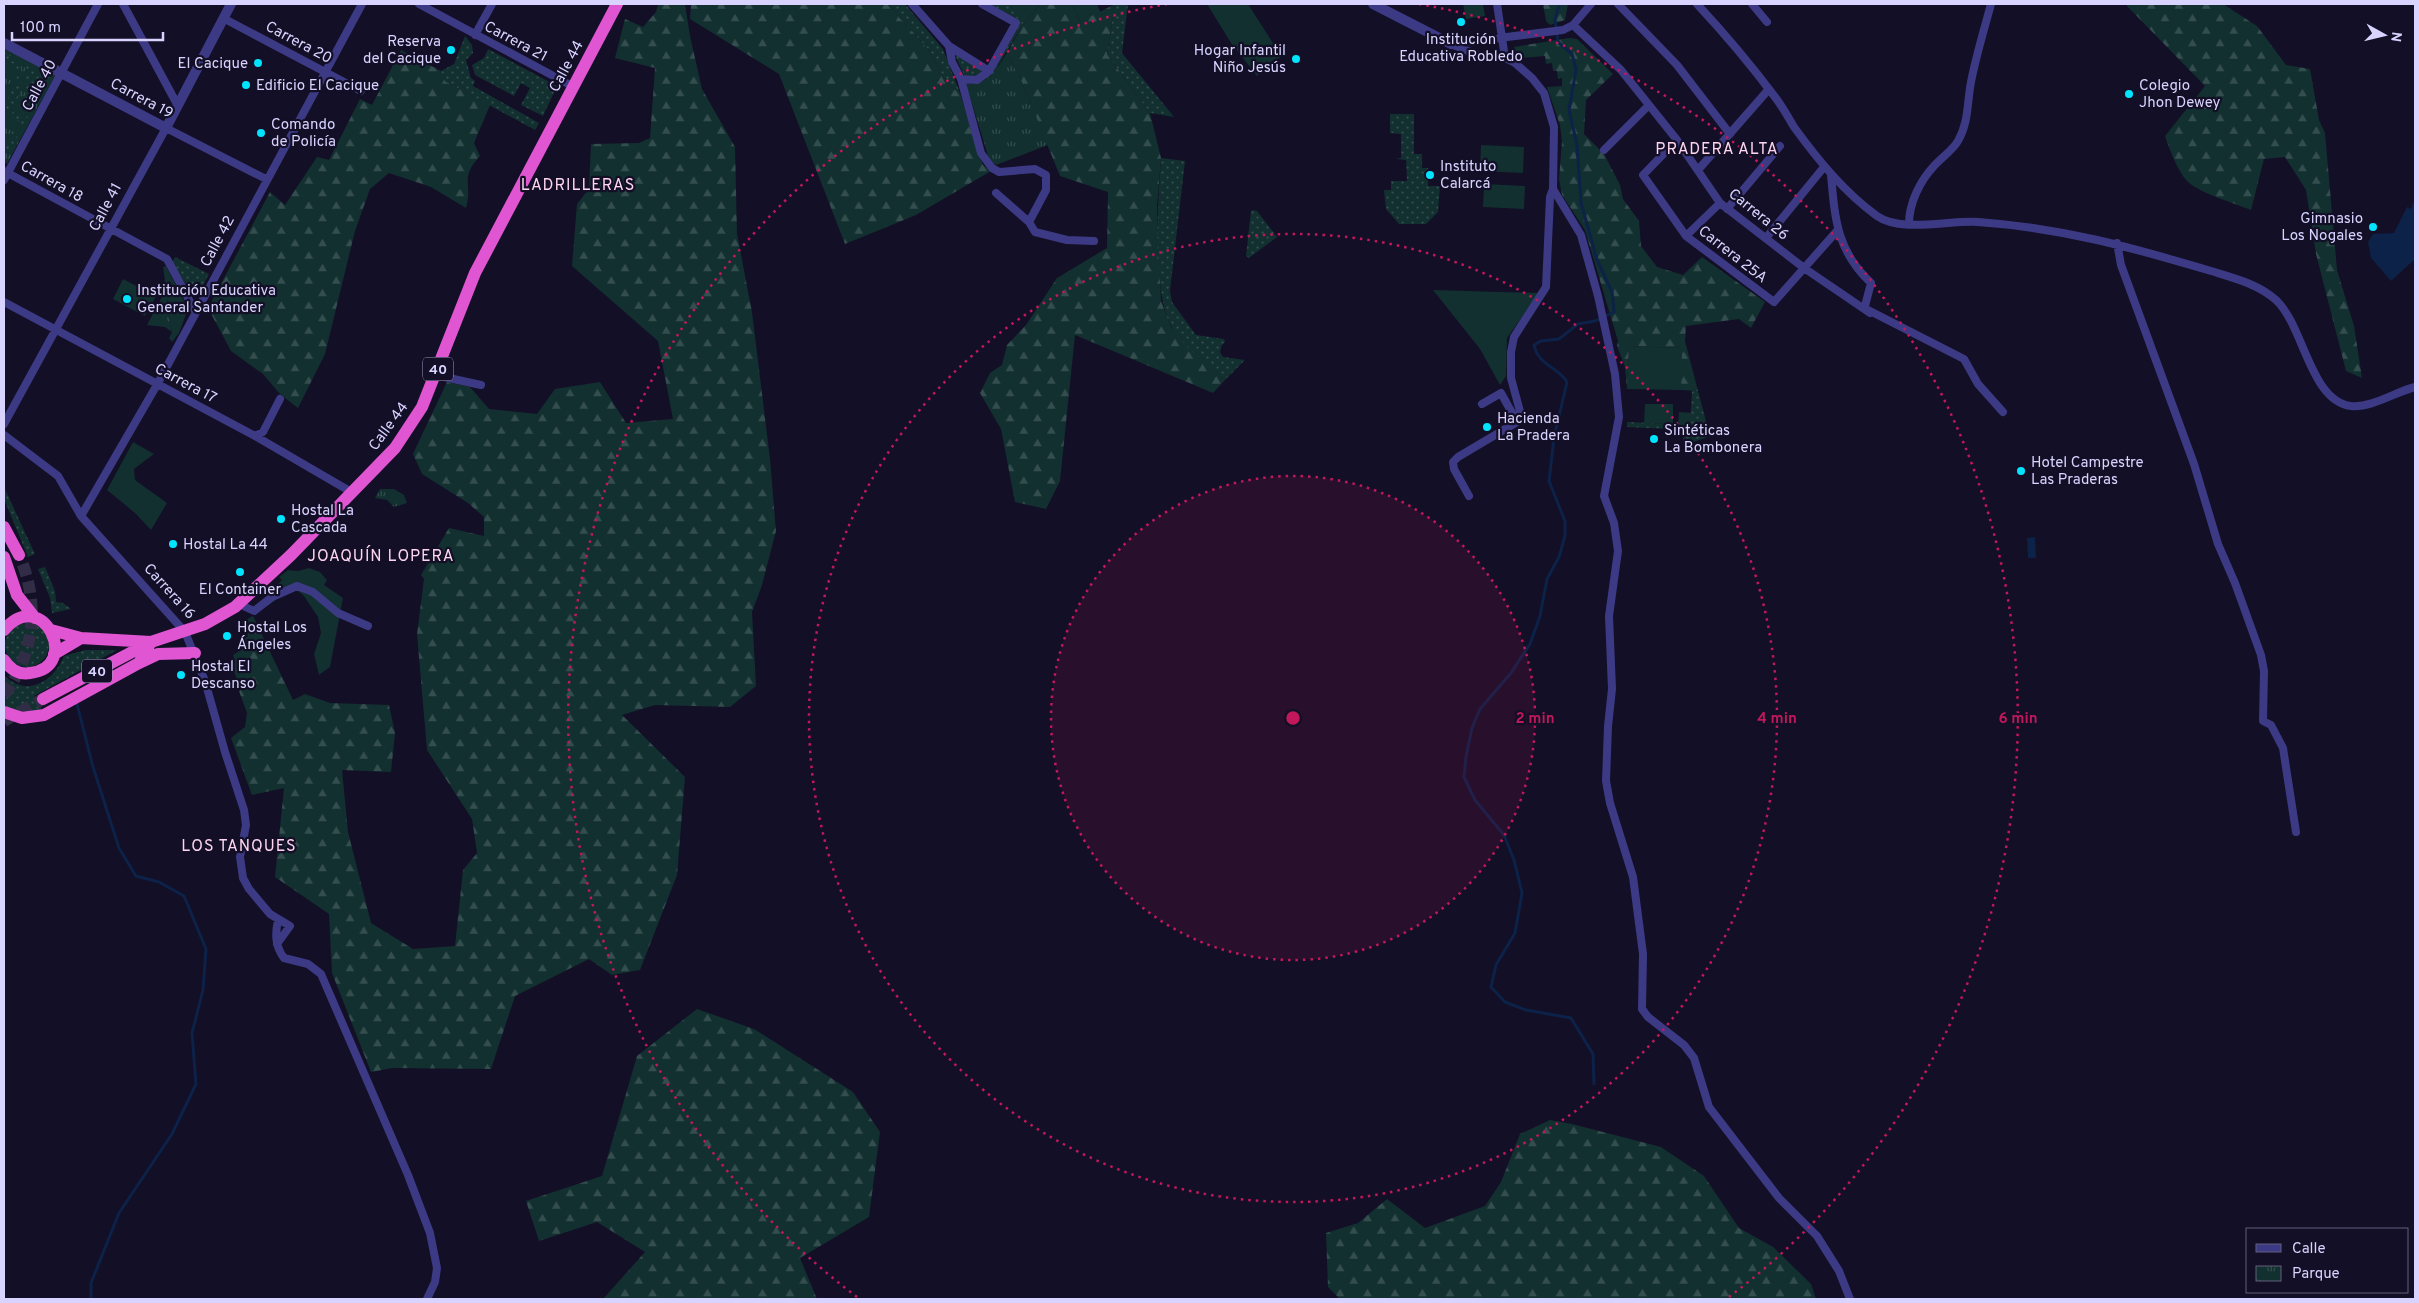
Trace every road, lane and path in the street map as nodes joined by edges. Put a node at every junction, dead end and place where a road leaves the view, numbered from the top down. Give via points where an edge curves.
1 (98, 4) edge
2 (123, 4) edge
3 (231, 4) edge
4 (362, 4) edge
5 (419, 4) edge
6 (492, 4) edge
7 (617, 4) edge
8 (912, 4) edge
9 (1373, 4) edge
10 (1496, 4) edge
11 (1591, 4) edge
12 (1618, 4) edge
13 (1697, 4) edge
14 (1752, 4) edge
15 (1990, 4) edge
16 (987, 5) edge
17 (223, 18) junction
18 (1767, 22) dead end
19 (1568, 28) junction
20 (475, 35) junction
21 (1504, 38) junction
22 (4, 43) edge
23 (1451, 44) junction
24 (949, 46) junction
25 (1505, 58) junction
26 (990, 71) junction
27 (326, 72) junction
28 (61, 73) junction
29 (961, 78) junction
30 (574, 87) junction
31 (1769, 89) junction
32 (361, 91) dead end
33 (1649, 105) junction
34 (178, 106) junction
35 (166, 128) junction
36 (1730, 134) junction
37 (1677, 140) junction
38 (1780, 146) dead end
39 (1604, 150) dead end
40 (1824, 167) junction
41 (1698, 170) junction
42 (5, 174) edge
43 (1831, 175) junction
44 (266, 179) junction
45 (1554, 189) junction
46 (996, 193) dead end
47 (1720, 203) junction
48 (1727, 209) junction
49 (1028, 222) junction
50 (1909, 224) junction
51 (110, 229) junction
52 (1837, 231) junction
53 (1686, 236) junction
54 (1766, 238) junction
55 (1094, 241) dead end
56 (2117, 243) junction
57 (1804, 268) junction
58 (4, 302) edge
59 (195, 311) junction
60 (1870, 312) junction
61 (56, 330) junction
62 (435, 375) junction
63 (158, 384) junction
64 (481, 385) dead end
65 (2415, 387) edge
66 (280, 399) dead end
67 (1482, 404) dead end
68 (2003, 412) dead end
69 (1517, 422) junction
70 (4, 424) edge
71 (4, 436) edge
72 (255, 436) junction
73 (353, 493) junction
74 (1470, 496) dead end
75 (82, 516) junction
76 (4, 527) edge
77 (19, 555) tunnel mouth
78 (4, 557) edge
79 (17, 595) junction
80 (239, 604) junction
81 (35, 618) junction
82 (368, 626) dead end
83 (6, 627) edge
84 (51, 630) junction
85 (185, 632) junction
86 (81, 638) junction
87 (151, 642) junction
88 (194, 653) junction
89 (54, 654) junction
90 (4, 660) edge
91 (139, 663) junction
92 (43, 699) tunnel mouth
93 (4, 712) edge
94 (2296, 832) dead end
95 (278, 920) junction
96 (277, 944) junction
97 (427, 1299) edge
98 (1850, 1299) edge

1 - 28 street, Calle 40
2 - 34 street
3 - 17 street, Calle 41
4 - 27 street, Calle 42
5 - 20 street, Carrera 21
6 - 20 street
7 - 30 highway, Calle 44 / 40
8 - 24 street
9 - 23 street
10 - 21 street
11 - 19 street
12 - 36 street via 1677,65
13 - 31 street
14 - 18 street
15 - 50 street via 1963,131 1921,185 1912,204
16 - 26 street via 1016,23
17 - 27 street, Carrera 20
17 - 34 street, Calle 41
19 - 21 street
19 - 33 street, Carrera 26 via 1620,70
20 - 30 street, Carrera 21
21 - 23 street
21 - 25 street
22 - 28 street, Carrera 19
23 - 25 street via 1478,55
24 - 26 street
24 - 29 street via 952,62
25 - 45 street via 1532,78 1544,93 1555,141
26 - 29 street via 977,80
27 - 32 street, Carrera 20
27 - 44 street, Calle 42
28 - 35 street, Carrera 19
28 - 42 street, Calle 40
29 - 49 street via 981,154 986,162 999,172 1035,169 1046,175 1046,190
30 - 62 highway, Calle 44 / 40 via 475,273
31 - 36 street
31 - 40 street
33 - 37 street, Carrera 26
33 - 39 street
34 - 35 street, Calle 41
35 - 44 street, Carrera 19
35 - 51 street, Calle 41
36 - 41 street
37 - 41 street, Carrera 26
37 - 53 street, Carrera 25A via 1643,175
38 - 48 street
40 - 43 street
40 - 54 street
41 - 47 street, Carrera 26
42 - 51 street, Carrera 18
43 - 50 street via 1877,216 1897,224
43 - 52 street
44 - 59 street, Calle 42
45 - 69 street via 1550,197 1546,287 1514,337 1511,352 1511,378 1521,415
45 - 98 street via 1581,235 1598,296 1619,398 1619,417 1604,496 1614,523 1618,551 1609,616 1612,689 1606,781 1633,877 1643,954 1642,1009 1684,1045 1694,1058 1709,1107 1779,1198 1817,1236 1839,1271
46 - 49 street
47 - 48 street, Carrera 26
47 - 53 street
48 - 54 street, Carrera 26
49 - 55 street via 1035,232 1067,240
50 - 56 street via 1969,221 2013,224
51 - 59 street, Carrera 18 via 167,259
51 - 61 street, Calle 41
52 - 57 street
52 - 60 street via 1851,261 1871,283 1864,306
53 - 57 street, Carrera 25A via 1774,302
54 - 57 street, Carrera 26
56 - 65 street via 2245,282 2266,292 2292,320 2322,388 2337,402 2358,406
56 - 94 street via 2121,265 2194,464 2218,544 2261,655 2263,720 2271,725 2283,748
57 - 60 street, Carrera 26
58 - 61 street, Carrera 17
59 - 63 street, Calle 42
60 - 68 street, Carrera 26 via 1964,360 1978,384
61 - 63 street, Carrera 17
61 - 70 street, Calle 41
62 - 64 street
62 - 73 highway, Calle 44 / 40 via 407,433
63 - 72 street, Carrera 17
63 - 75 street, Calle 42
66 - 72 street via 263,432
67 - 69 street via 1501,393
69 - 74 street via 1453,462
71 - 75 street, Carrera 16 via 58,476
72 - 73 street, Carrera 17
73 - 80 highway, Calle 44 / 40
75 - 85 street, Carrera 16
76 - 77 highway
78 - 79 highway
79 - 81 highway
79 - 83 highway
80 - 82 street via 254,610 272,597 297,586 313,592 338,613
80 - 85 highway, Calle 44 / 40
81 - 83 highway via 26,617
81 - 84 highway
84 - 86 highway
84 - 89 highway via 55,638
85 - 87 highway, Calle 44 / 40
85 - 88 street, Carrera 16
86 - 87 highway, 40
86 - 89 highway
87 - 91 highway
87 - 92 highway, Calle 44 / 40
88 - 91 highway via 158,654
88 - 95 street, Carrera 16 via 244,810 246,825 240,857 243,878
89 - 90 highway via 46,667 32,673 17,672
91 - 93 highway via 40,716 22,718
95 - 96 street
95 - 96 street, Carrera 16 via 290,926
96 - 97 street via 284,958 308,964 321,974 408,1175 437,1260 435,1282

